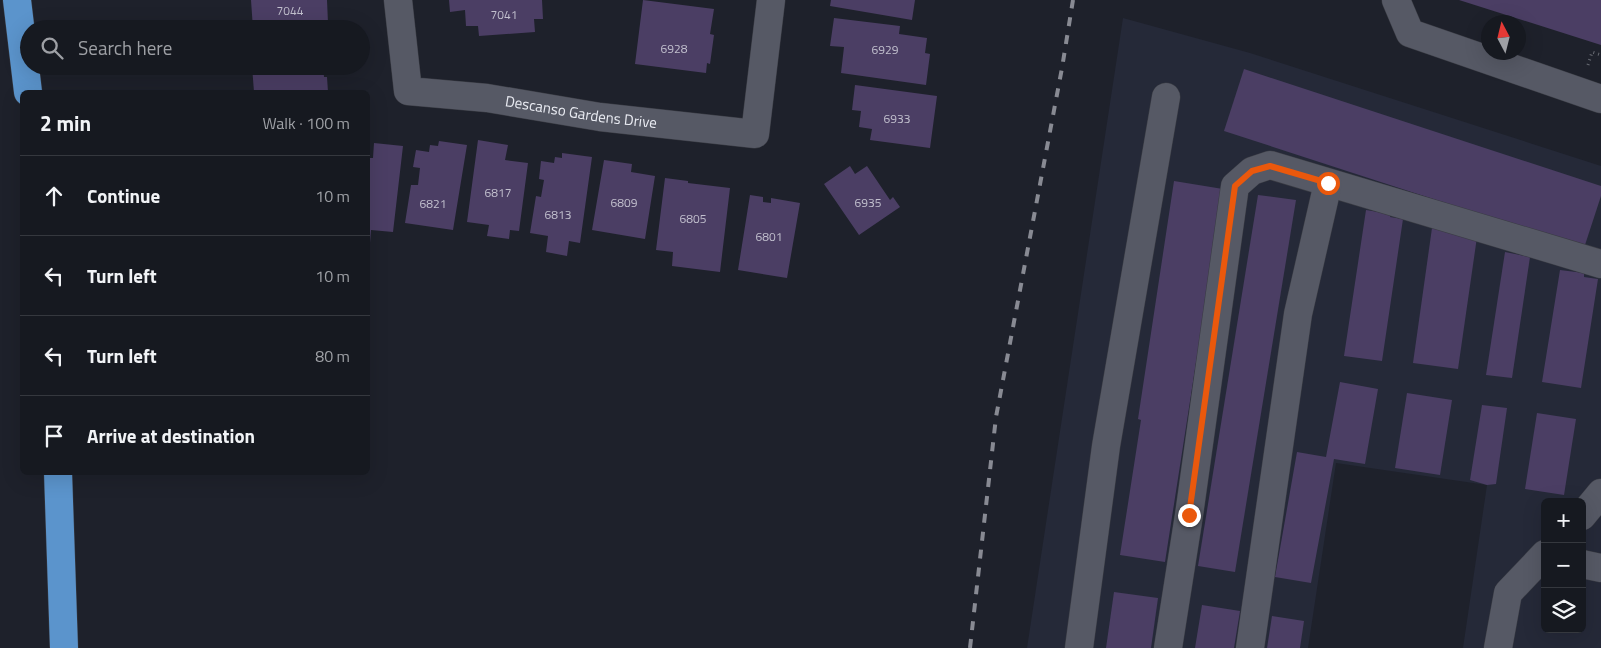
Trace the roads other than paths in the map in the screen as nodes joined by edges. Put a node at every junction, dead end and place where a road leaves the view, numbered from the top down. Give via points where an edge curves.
1 (17, 0) edge
2 (398, 0) edge
3 (771, 0) edge
4 (1396, 0) edge
5 (20, 25) edge
6 (26, 75) edge
7 (28, 90) edge
8 (1166, 97) dead end
9 (1601, 99) edge
10 (1328, 183) junction
11 (1601, 264) edge
12 (58, 475) edge
13 (1601, 493) edge
14 (1586, 511) edge
15 (1541, 559) edge
16 (1586, 565) edge
17 (1601, 568) edge
18 (64, 648) edge
19 (1079, 648) edge
20 (1168, 648) edge
21 (1250, 648) edge
22 (1498, 648) edge

1 - 5 highway
2 - 3 street, Descanso Gardens Drive via 408,91 487,98 600,117 754,134
4 - 9 street via 1410,33
6 - 7 highway
8 - 19 street via 1106,446
10 - 11 street
10 - 20 street via 1270,166 1252,171 1235,186
10 - 21 street via 1298,314
12 - 18 highway
13 - 14 street
15 - 22 street via 1508,594
16 - 17 street

